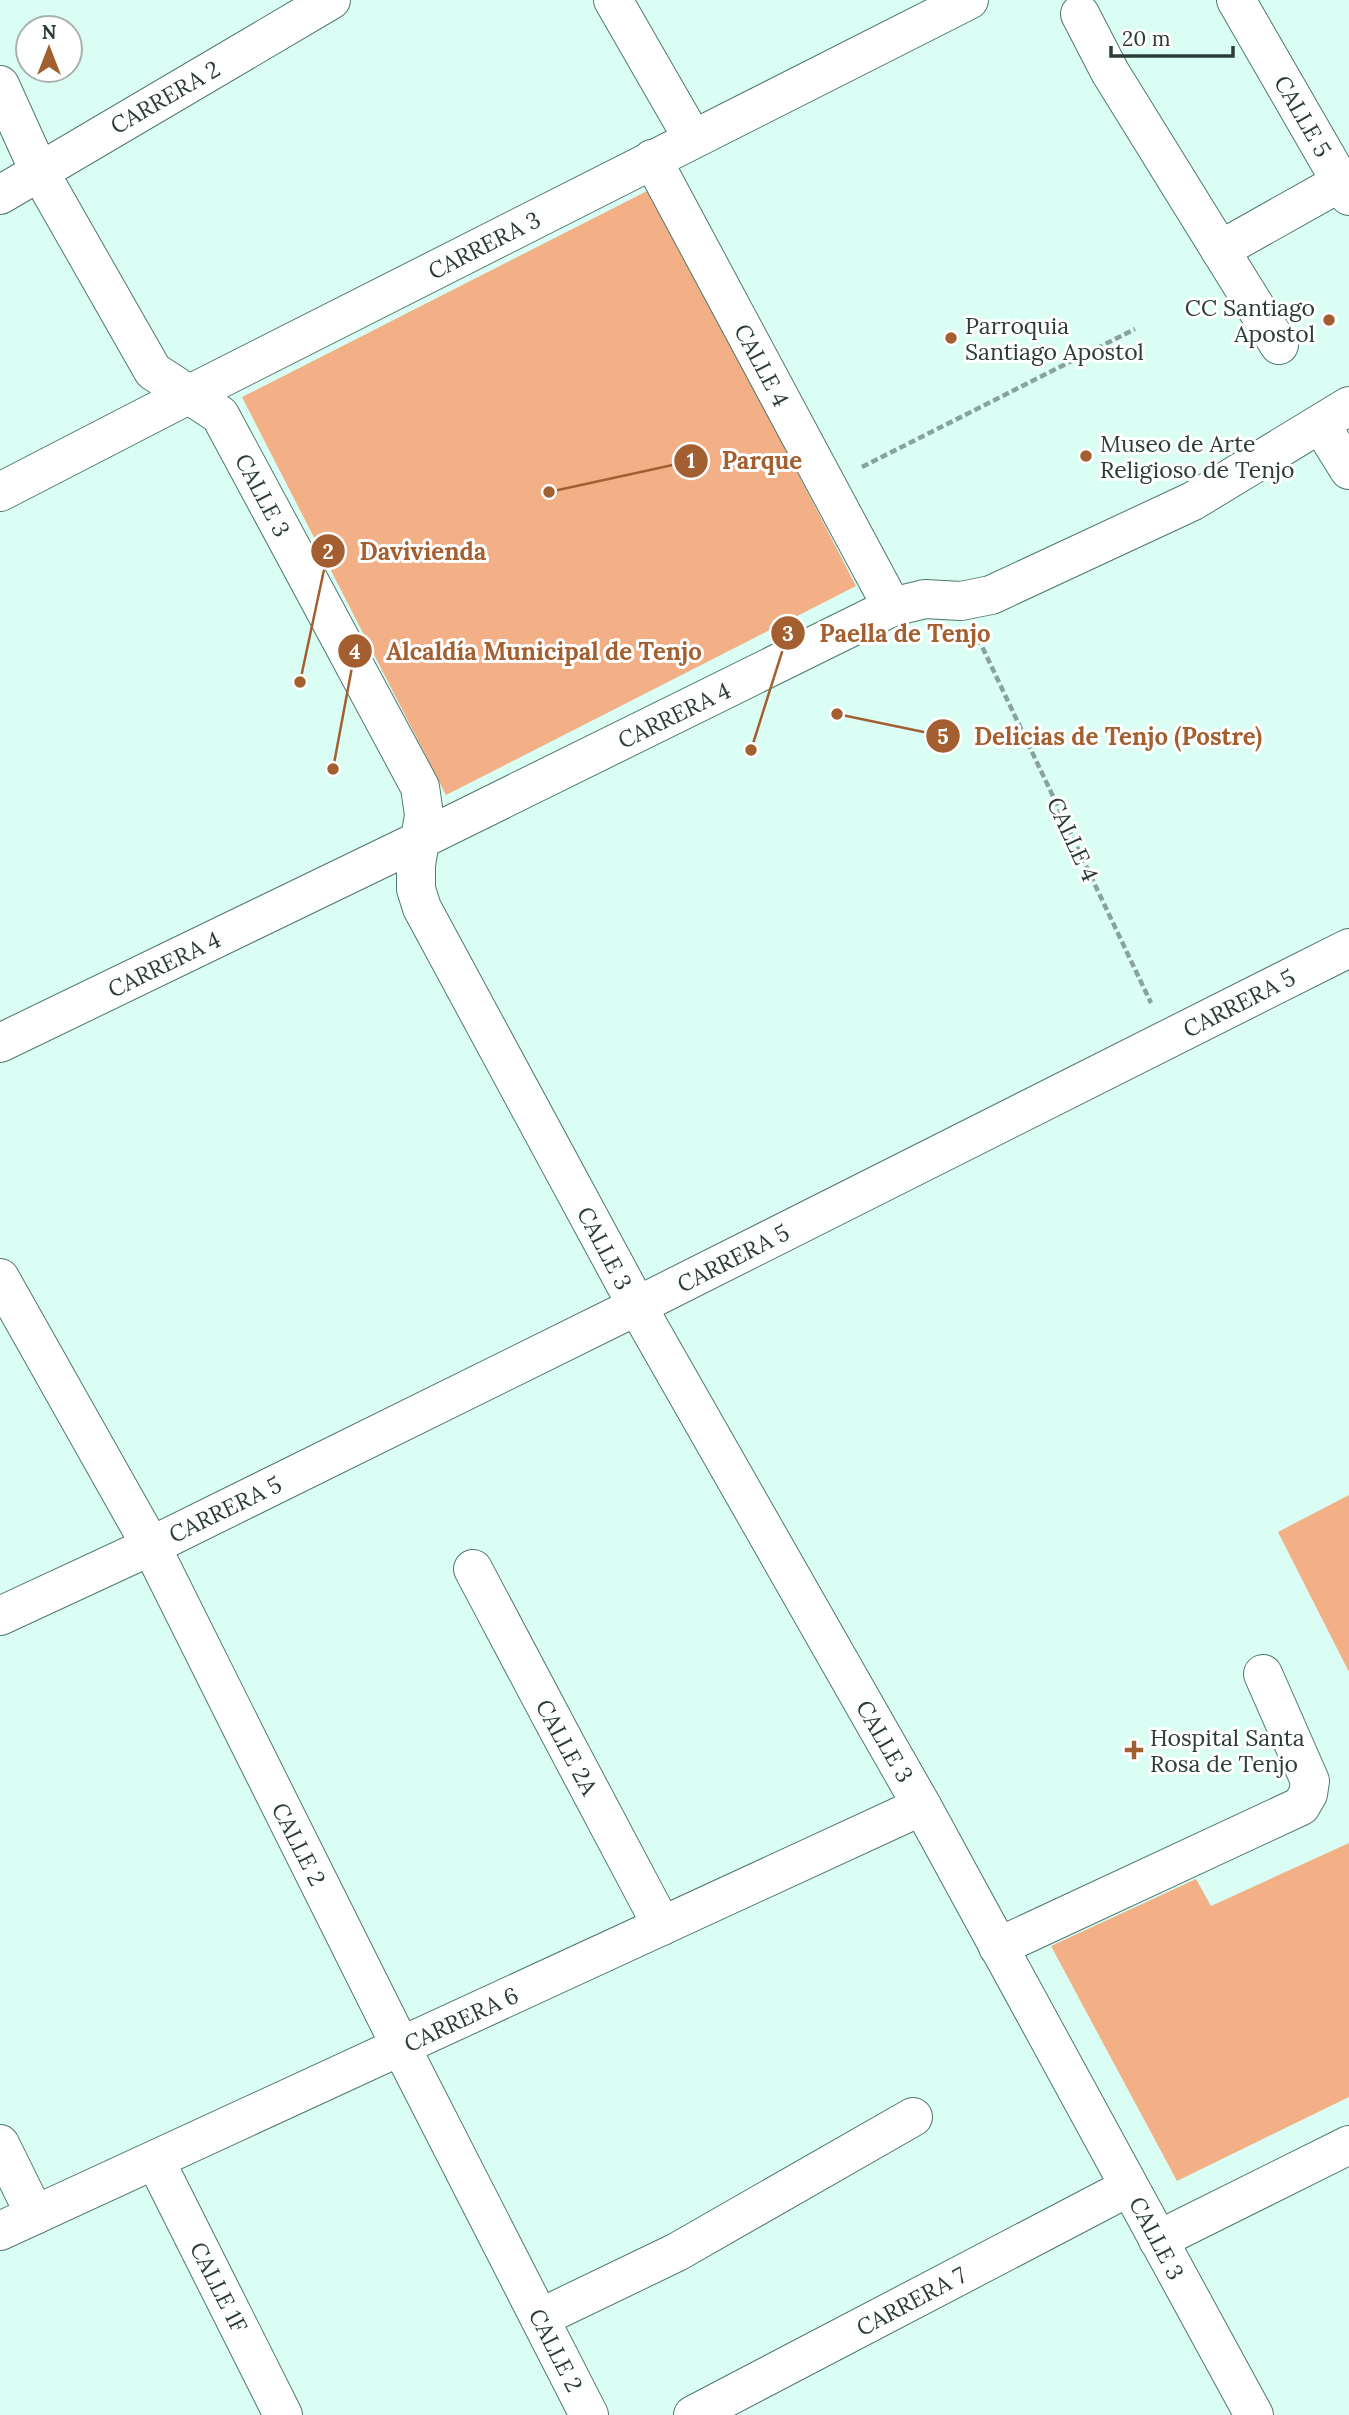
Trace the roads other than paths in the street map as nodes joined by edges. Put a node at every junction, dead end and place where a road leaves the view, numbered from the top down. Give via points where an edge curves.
1 (331, 0) edge
2 (613, 0) edge
3 (968, 0) edge
4 (1236, 0) edge
5 (1080, 14) dead end
6 (0, 86) edge
7 (693, 139) junction
8 (652, 159) junction
9 (40, 172) junction
10 (1345, 189) edge
11 (0, 195) edge
12 (1220, 250) junction
13 (1279, 345) dead end
14 (188, 395) junction
15 (1335, 415) edge
16 (1349, 470) edge
17 (0, 492) edge
18 (892, 607) junction
19 (420, 840) junction
20 (1349, 948) edge
21 (0, 1043) edge
22 (0, 1278) edge
23 (637, 1306) junction
24 (151, 1546) junction
25 (473, 1569) dead end
26 (0, 1616) edge
27 (1263, 1674) dead end
28 (922, 1806) junction
29 (662, 1926) junction
30 (998, 1947) junction
31 (401, 2047) junction
32 (913, 2118) dead end
33 (0, 2144) edge
34 (1349, 2145) edge
35 (155, 2160) junction
36 (1129, 2187) junction
37 (35, 2216) junction
38 (0, 2231) edge
39 (1158, 2240) junction
40 (540, 2318) junction
41 (283, 2415) edge
42 (589, 2415) edge
43 (692, 2415) edge
44 (1254, 2415) edge

1 - 9 street, CARRERA 2
2 - 7 street
3 - 7 street, CARRERA 3
4 - 10 street, CALLE 5
5 - 12 street via 1110,72
6 - 9 street, CALLE 3
7 - 8 street, CARRERA 3
8 - 14 street, CARRERA 3
8 - 18 street, CALLE 4
9 - 11 street, CARRERA 2
9 - 14 street, CALLE 3 via 153,372
10 - 12 street
12 - 13 street
14 - 17 street, CARRERA 3
14 - 19 street, CALLE 3 via 220,415 420,787 424,815
15 - 16 street
15 - 18 street, CARRERA 4 via 1193,501 991,595 961,601 925,599
18 - 19 street, CARRERA 4
19 - 21 street, CARRERA 4
19 - 23 street, CALLE 3 via 416,889 422,908
20 - 23 street, CARRERA 5
22 - 24 street, CALLE 2
23 - 24 street, CARRERA 5
23 - 28 street, CALLE 3
24 - 26 street, CARRERA 5
24 - 31 street, CALLE 2
25 - 29 street, CALLE 2A
27 - 30 street via 1310,1781 1301,1806
28 - 29 street, CARRERA 6
28 - 30 street, CALLE 3
29 - 31 street, CARRERA 6
30 - 36 street, CALLE 3
31 - 35 street, CARRERA 6
31 - 40 street, CALLE 2
32 - 40 street via 677,2252
33 - 37 street
34 - 39 street
35 - 37 street, CARRERA 6
35 - 41 street, CALLE 1F
36 - 39 street, CALLE 3
36 - 43 street, CARRERA 7
37 - 38 street, CARRERA 6
39 - 44 street, CALLE 3
40 - 42 street, CALLE 2

